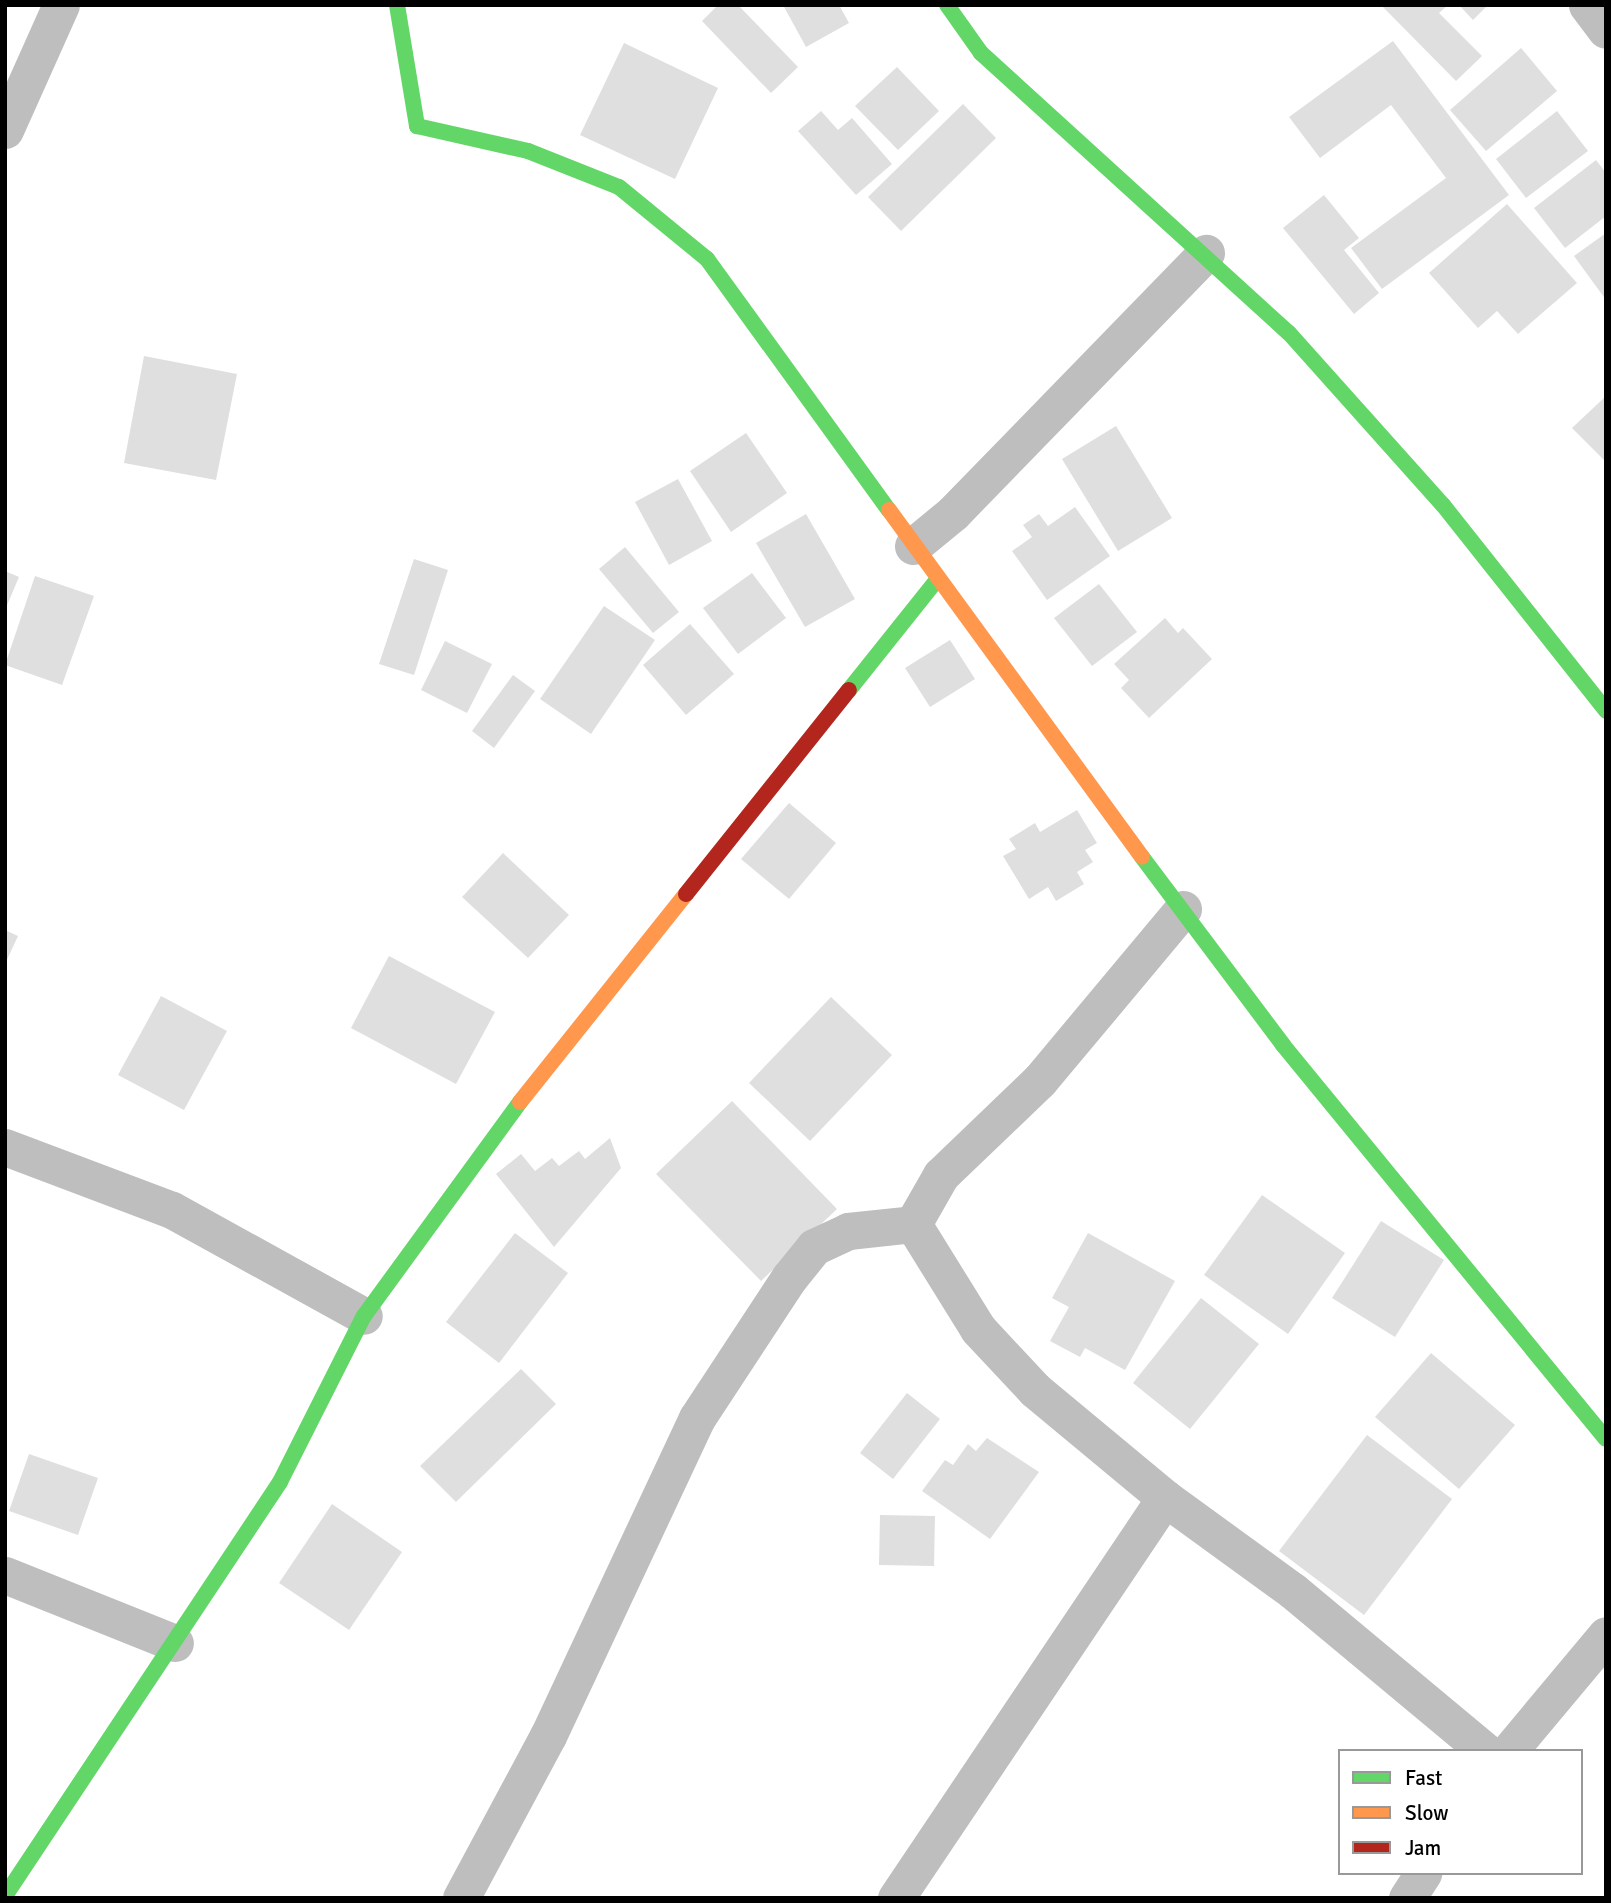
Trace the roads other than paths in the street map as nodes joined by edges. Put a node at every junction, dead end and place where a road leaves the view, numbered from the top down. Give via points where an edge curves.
1 (61, 5) edge
2 (397, 5) edge
3 (947, 5) edge
4 (1587, 5) edge
5 (1606, 30) edge
6 (5, 130) edge
7 (1206, 253) junction
8 (913, 546) junction
9 (936, 581) junction
10 (1606, 711) edge
11 (1183, 909) junction
12 (5, 1147) edge
13 (913, 1223) junction
14 (364, 1316) junction
15 (1606, 1439) edge
16 (1165, 1498) junction
17 (5, 1575) edge
18 (1606, 1636) edge
19 (175, 1643) junction
20 (1483, 1749) edge
21 (1511, 1749) edge
22 (1422, 1875) edge
23 (5, 1896) edge
24 (461, 1898) edge
25 (896, 1898) edge
26 (1407, 1898) edge

1 - 6 street
2 - 8 street via 417,126 528,151 620,187 707,259 851,452
3 - 7 street via 981,53
4 - 5 street
7 - 8 street via 953,513
7 - 10 street via 1289,333 1443,505
8 - 9 street
9 - 11 street
9 - 14 street via 481,1151
11 - 13 street via 1040,1080 941,1175
11 - 15 street via 1291,1056 1524,1345
12 - 14 street via 172,1210
13 - 16 street via 978,1329 1035,1390
13 - 24 street via 848,1231 814,1247 789,1278 698,1418 548,1736
14 - 19 street via 280,1482
16 - 20 street via 1293,1591
16 - 25 street
17 - 19 street
18 - 21 street
19 - 23 street
22 - 26 street

